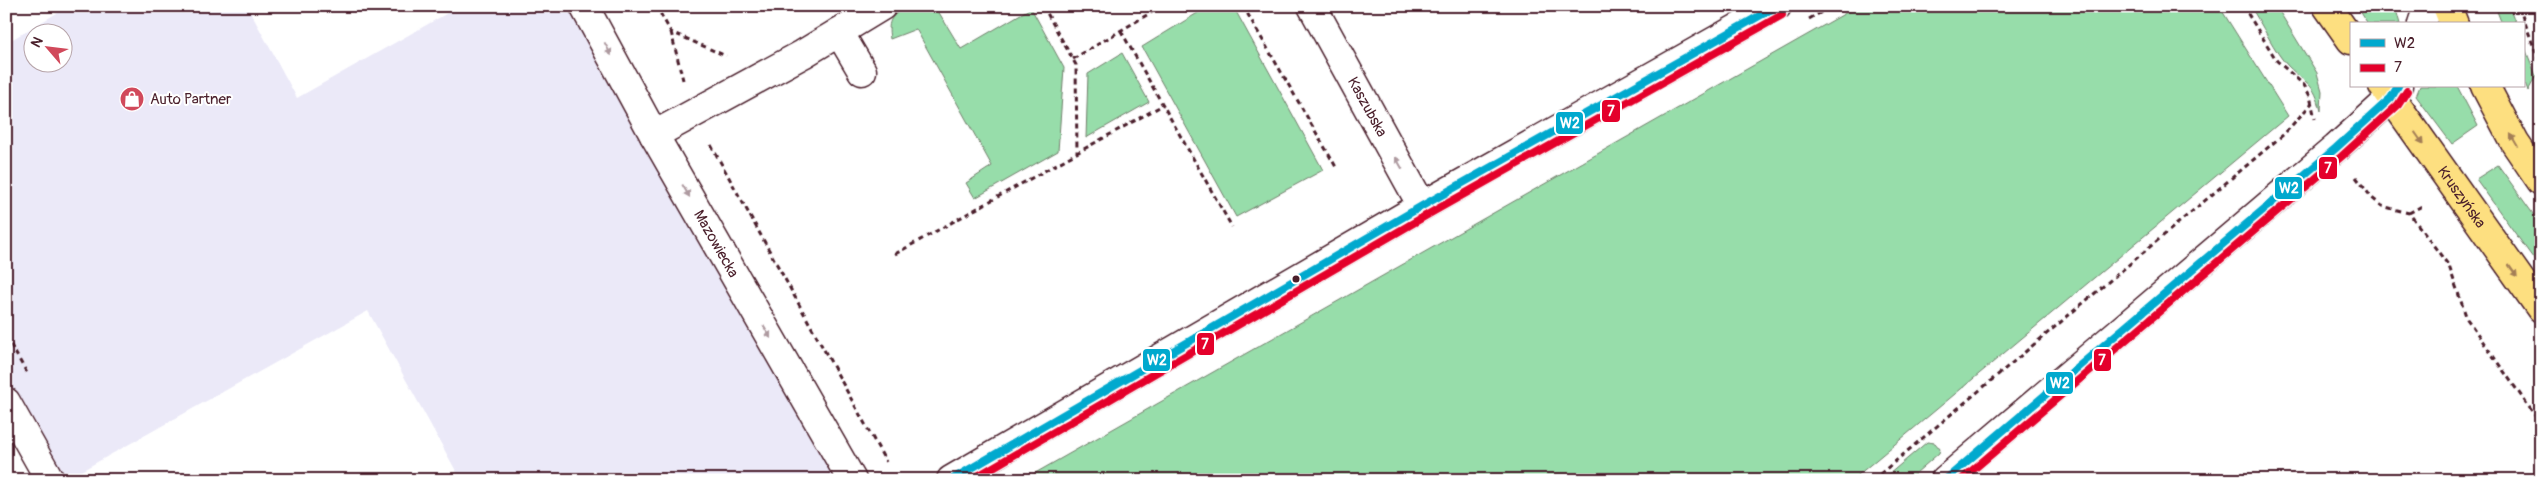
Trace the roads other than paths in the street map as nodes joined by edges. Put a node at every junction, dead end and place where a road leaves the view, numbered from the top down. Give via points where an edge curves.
1 (584, 6) edge
2 (882, 6) edge
3 (1312, 6) edge
4 (1777, 6) edge
5 (2327, 6) edge
6 (2428, 6) edge
7 (2447, 6) edge
8 (2423, 22) edge
9 (2453, 22) edge
10 (839, 32) junction
11 (2350, 39) edge
12 (862, 71) dead end
13 (2486, 88) edge
14 (2391, 90) edge
15 (654, 135) junction
16 (2541, 181) edge
17 (1422, 206) junction
18 (2541, 309) edge
19 (6, 402) edge
20 (50, 480) edge
21 (852, 480) edge
22 (951, 480) edge
23 (1945, 480) edge

1 -> 15 street, Mazowiecka
2 - 10 street
17 -> 3 street, Kaszubska
4 - 17 street
5 - 11 main road
6 - 8 street
7 - 9 main road
10 - 12 street
10 - 15 street
16 -> 13 main road via 2515,143
14 -> 18 main road, Kruszyńska
14 - 23 street via 2336,148
15 -> 21 street, Mazowiecka
17 - 22 street
19 - 20 street

